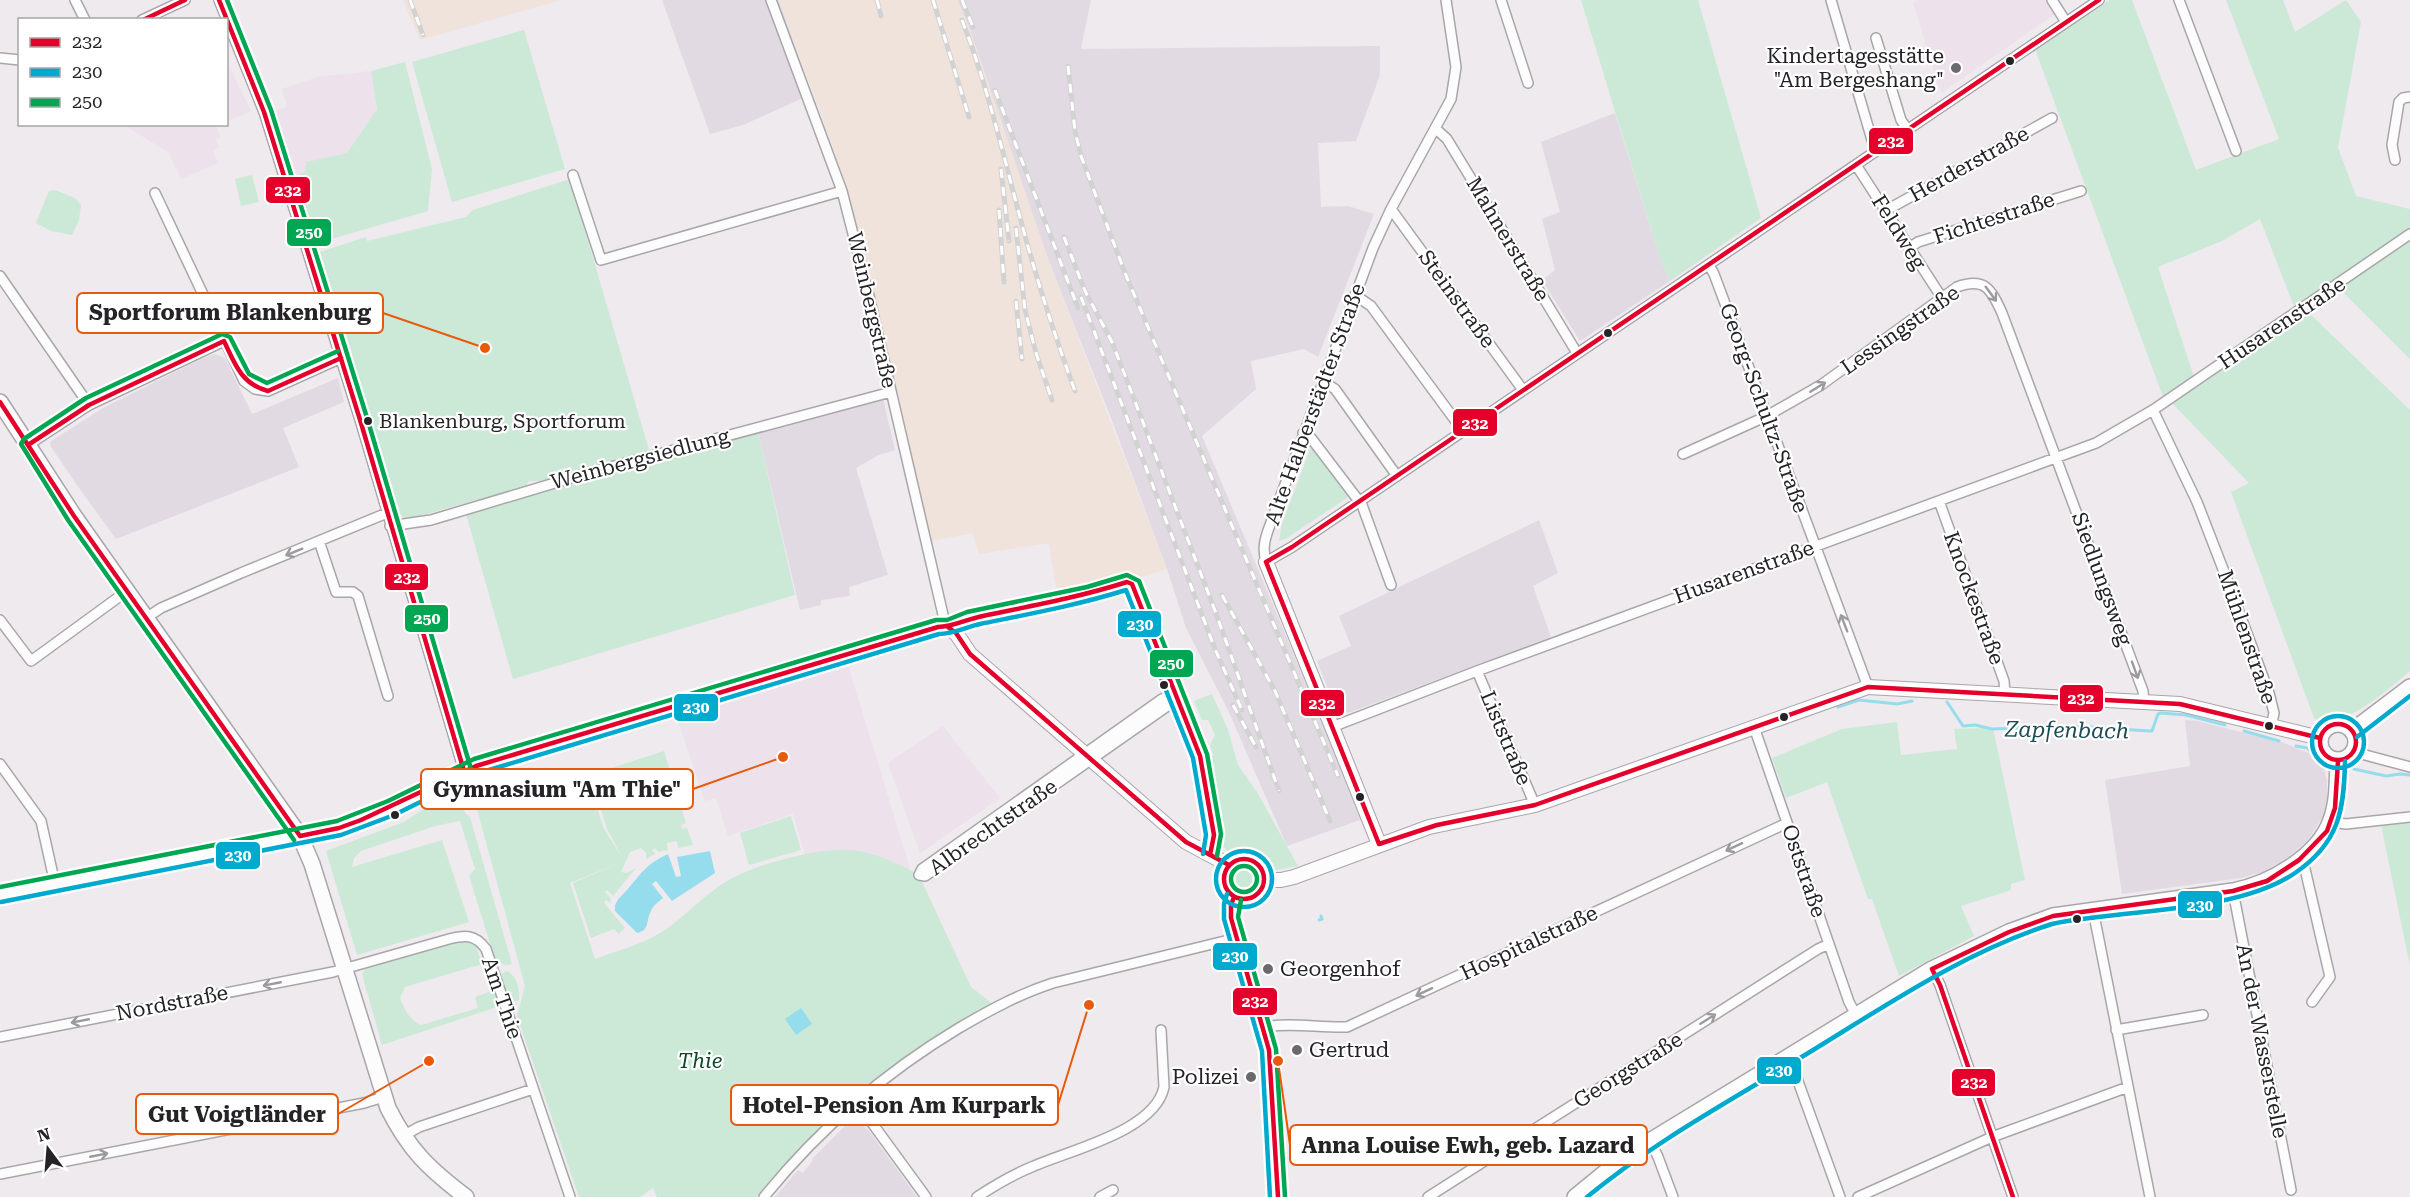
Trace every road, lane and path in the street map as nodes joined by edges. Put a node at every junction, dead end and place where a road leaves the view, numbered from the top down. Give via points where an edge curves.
1 (75, 0) edge
2 (185, 0) edge
3 (219, 0) edge
4 (771, 0) edge
5 (1446, 0) edge
6 (1501, 0) edge
7 (1831, 0) edge
8 (2052, 0) edge
9 (2099, 0) edge
10 (2179, 0) edge
11 (84, 18) edge
12 (146, 18) edge
13 (226, 18) edge
14 (228, 22) edge
15 (2066, 22) junction
16 (1876, 38) dead end
17 (0, 58) edge
18 (18, 60) edge
19 (1528, 83) dead end
20 (2410, 97) edge
21 (2052, 118) dead end
22 (1436, 129) junction
23 (1908, 130) junction
24 (1878, 150) junction
25 (2235, 151) dead end
26 (2395, 160) dead end
27 (1856, 165) junction
28 (573, 174) dead end
29 (842, 191) junction
30 (2081, 191) dead end
31 (155, 193) dead end
32 (1391, 209) junction
33 (1885, 211) junction
34 (2410, 234) edge
35 (1909, 248) junction
36 (1709, 265) junction
37 (0, 276) edge
38 (1355, 295) junction
39 (1942, 298) junction
40 (224, 341) junction
41 (1577, 353) junction
42 (341, 358) junction
43 (1323, 382) junction
44 (1523, 390) junction
45 (891, 392) junction
46 (0, 402) edge
47 (89, 405) junction
48 (2153, 410) junction
49 (1767, 416) junction
50 (1463, 431) junction
51 (1304, 433) junction
52 (28, 445) junction
53 (1683, 454) dead end
54 (2057, 457) junction
55 (1397, 476) junction
56 (1359, 501) junction
57 (1939, 501) junction
58 (387, 513) junction
59 (390, 525) junction
60 (319, 541) junction
61 (1815, 546) junction
62 (1266, 562) junction
63 (1390, 585) dead end
64 (126, 591) junction
65 (146, 618) junction
66 (0, 620) edge
67 (948, 627) junction
68 (1477, 671) junction
69 (1868, 687) junction
70 (2410, 687) edge
71 (2006, 695) junction
72 (388, 696) dead end
73 (1177, 696) junction
74 (2144, 702) junction
75 (1332, 727) junction
76 (1754, 727) junction
77 (2271, 727) junction
78 (2352, 731) junction
79 (2320, 738) junction
80 (2354, 752) junction
81 (1088, 756) junction
82 (2338, 761) junction
83 (0, 764) edge
84 (2410, 767) edge
85 (464, 771) junction
86 (1535, 805) junction
87 (2410, 817) edge
88 (2331, 822) junction
89 (1787, 823) junction
90 (300, 836) junction
91 (1379, 844) junction
92 (1210, 855) junction
93 (2299, 860) junction
94 (1229, 865) junction
95 (1265, 880) junction
96 (55, 884) junction
97 (2233, 891) junction
98 (0, 895) edge
99 (1234, 897) junction
100 (2093, 909) junction
101 (1237, 938) junction
102 (1829, 944) junction
103 (344, 969) junction
104 (1932, 969) junction
105 (2312, 1002) dead end
106 (1856, 1015) junction
107 (2203, 1015) dead end
108 (1264, 1027) junction
109 (1161, 1030) dead end
110 (2116, 1030) junction
111 (0, 1037) edge
112 (1787, 1057) junction
113 (2128, 1087) junction
114 (533, 1089) junction
115 (384, 1097) junction
116 (856, 1101) junction
117 (404, 1136) junction
118 (1992, 1137) junction
119 (1650, 1141) junction
120 (0, 1174) edge
121 (1113, 1190) dead end
122 (2291, 1190) dead end
123 (464, 1197) edge
124 (570, 1197) edge
125 (764, 1197) edge
126 (927, 1197) edge
127 (977, 1197) edge
128 (1100, 1197) edge
129 (1278, 1197) edge
130 (1428, 1197) edge
131 (1575, 1197) edge
132 (1672, 1197) edge
133 (1840, 1197) edge
134 (1858, 1197) edge
135 (2013, 1197) edge
136 (2150, 1197) edge

1 - 11 street
2 - 12 street
3 - 13 street
4 - 29 street, Weinbergstraße
5 - 22 street, Alte Halberstädter Straße via 1455,83
6 - 19 street
7 - 24 street
8 - 15 street
9 - 15 street
10 - 25 street
14 - 42 street via 264,112
15 - 23 street
16 - 23 street via 1901,120
17 - 18 street
20 - 26 street via 2399,102 2392,145
21 - 33 street, Herderstraße
22 - 32 street, Alte Halberstädter Straße
22 - 41 street, Mahnerstraße via 1447,139
23 - 24 street
24 - 27 street
27 - 33 street, Feldweg
27 - 36 street
28 - 29 street via 601,260
29 - 45 street, Weinbergstraße
30 - 35 street, Fichtestraße
31 - 40 street
32 - 38 street, Alte Halberstädter Straße
32 - 44 street, Steinstraße
33 - 35 street, Feldweg
34 - 48 street, Husarenstraße
35 - 39 street, Feldweg
36 - 41 street
36 - 49 street, Georg-Schultz-Straße
37 - 47 street
38 - 43 street, Alte Halberstädter Straße
38 - 50 street via 1371,306
49 -> 39 street, Lessingstraße via 1821,385
39 -> 54 street, Lessingstraße via 1968,283 1984,286 1993,294
40 - 42 street via 244,381 255,389 268,391
40 - 47 street
41 - 44 street
42 - 58 street
43 - 51 street, Alte Halberstädter Straße
43 - 55 street via 1335,389
44 - 50 street
45 - 59 street, Weinbergsiedlung via 588,473 431,520
45 - 67 street, Weinbergstraße
46 - 52 main road
47 - 52 street
48 - 54 street, Husarenstraße via 2096,442
48 - 77 street, Mühlenstraße via 2197,502 2269,693 2273,709
49 - 53 street, Lessingstraße
49 - 61 street, Georg-Schultz-Straße
50 - 55 street
51 - 56 street
51 - 62 street, Alte Halberstädter Straße via 1264,542
52 - 64 main road
54 - 57 street, Husarenstraße
54 -> 74 street, Siedlungsweg
55 - 56 street
56 - 62 street
56 - 63 street
57 - 61 street, Husarenstraße
57 - 71 street, Knockestraße
58 - 59 street
58 - 60 street
59 - 85 street
60 -> 65 street via 161,608
60 - 72 street via 336,592 353,592 358,596
61 - 68 street, Husarenstraße
69 -> 61 street, Georg-Schultz-Straße
62 - 75 street, Alte Halberstädter Straße
64 - 65 main road
64 - 66 street via 31,661
65 - 90 main road
67 - 73 street via 1127,582 1132,584
67 - 81 street via 970,654
67 - 85 street
68 - 75 street, Husarenstraße
68 - 86 street, Liststraße
69 - 71 street, Mühlenstraße
69 - 76 street, Mühlenstraße
70 - 78 main road
71 - 74 street, Mühlenstraße
73 - 81 street, Albrechtstraße
73 - 92 street via 1200,756 1214,835
74 - 77 street, Mühlenstraße via 2192,706
75 - 91 street, Alte Halberstädter Straße
76 - 86 street, Mühlenstraße
76 - 89 street, Oststraße
77 - 79 street, Mühlenstraße
78 - 79 main road via 2334,724
78 - 80 main road via 2356,741
79 - 82 main road via 2323,754
80 - 82 main road
80 - 84 street
81 - 81 street, Albrechtstraße via 922,869 920,875 925,876
81 - 92 street via 1186,842
82 - 88 main road
83 - 96 street via 41,821
85 - 90 street via 392,808
86 - 91 street, Mühlenstraße via 1437,825
87 - 88 street
88 - 93 main road
89 - 102 street, Oststraße
89 -> 108 street, Hospitalstraße via 1347,1027
90 - 96 street
90 - 103 main road
91 - 95 street, Mühlenstraße via 1294,877
92 - 94 street
93 - 97 main road via 2267,881
93 - 105 street via 2305,868 2330,977
94 - 95 street via 1240,858 1254,860
94 - 99 street via 1224,883
95 - 99 street via 1254,897
96 - 98 street
97 - 100 main road
97 - 122 street, An der Wasserstelle
99 - 101 street via 1231,912
100 - 104 main road via 2028,924
100 - 110 street
101 - 108 street
101 - 116 street via 1032,989 924,1049
102 - 106 street, Oststraße
130 -> 102 street, Georgstraße
103 -> 111 street, Nordstraße
103 - 114 street, Am Thie via 459,936 474,937 486,949
103 - 115 main road
104 - 106 main road
104 - 118 street
106 - 112 main road
107 - 110 street
108 - 129 street via 1272,1075
109 - 127 street via 1164,1087 1159,1100 1148,1111 1122,1132 1034,1166
110 - 113 street
112 - 119 main road
112 - 133 street
113 - 118 street
113 - 136 street
114 - 117 street via 419,1127
114 - 124 street, Am Thie
115 - 117 main road
120 -> 115 street
116 - 125 street
116 - 126 street
117 - 123 main road via 421,1160
118 - 134 street
118 - 135 street
119 - 131 main road
119 - 132 street
121 - 128 street

